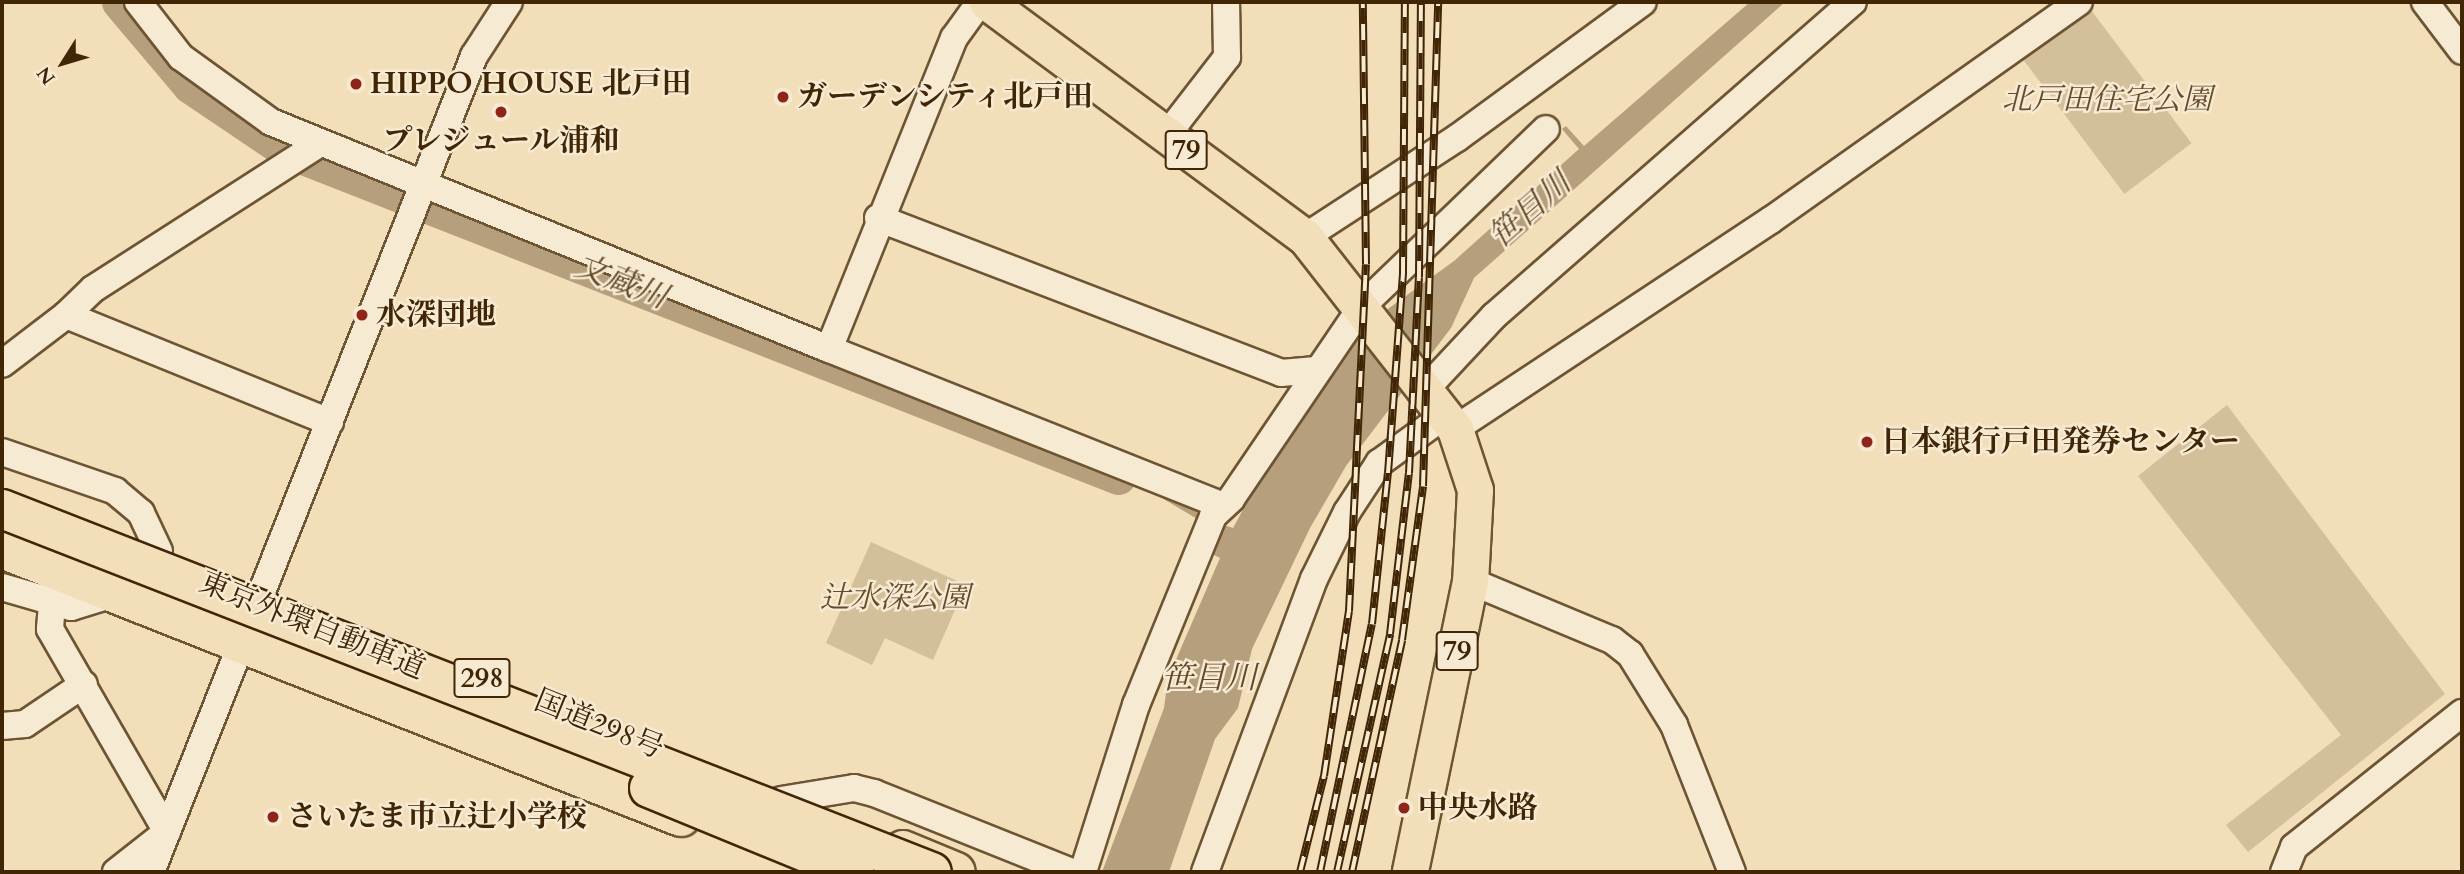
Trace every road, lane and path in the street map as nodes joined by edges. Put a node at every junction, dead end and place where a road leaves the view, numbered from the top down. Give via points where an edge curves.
1 (138, 2) edge
2 (509, 2) edge
3 (980, 2) edge
4 (987, 2) edge
5 (1226, 2) edge
6 (1643, 2) edge
7 (1853, 2) edge
8 (2079, 2) edge
9 (2425, 2) edge
10 (2462, 51) edge
11 (1546, 129) dead end
12 (1166, 136) junction
13 (319, 144) junction
14 (419, 198) junction
15 (878, 218) junction
16 (1305, 237) junction
17 (1366, 310) junction
18 (66, 315) junction
19 (829, 349) junction
20 (2, 364) edge
21 (1314, 370) junction
22 (1435, 403) junction
23 (330, 422) junction
24 (2, 452) edge
25 (2, 498) edge
26 (1223, 506) junction
27 (2, 509) edge
28 (2, 533) edge
29 (2, 549) edge
30 (159, 551) junction
31 (1470, 581) junction
32 (2, 587) edge
33 (121, 592) junction
34 (264, 593) junction
35 (52, 605) junction
36 (245, 641) junction
37 (84, 684) junction
38 (2462, 713) edge
39 (2, 726) edge
40 (780, 800) junction
41 (167, 832) junction
42 (116, 872) edge
43 (150, 872) edge
44 (816, 872) edge
45 (854, 872) edge
46 (932, 872) edge
47 (956, 872) edge
48 (1072, 872) edge
49 (1083, 872) edge
50 (1205, 872) edge
51 (1410, 872) edge
52 (1732, 872) edge
53 (2284, 872) edge

1 - 13 street via 181,57 218,89
2 - 14 street via 474,56
3 - 15 street via 954,38
4 - 12 main road, 79
5 - 12 street via 1227,57
6 - 16 street via 1457,138
7 - 22 street via 1494,316
8 - 22 street via 1772,220
9 - 10 street
11 - 17 street
12 - 16 main road, 79
13 - 14 street
13 - 18 street via 93,289
14 - 19 street
14 - 23 street
15 - 19 street
15 - 21 street via 1280,373
16 - 17 main road, 79
17 - 21 street
17 - 22 main road, 79
18 - 20 street
18 - 23 street
19 - 26 street
21 - 26 street
22 - 31 main road, 79 via 1475,490
22 - 50 street via 1379,463 1347,512 1314,579
23 - 34 street
24 - 30 street via 115,491 141,513
25 - 30 highway, 国道298号 / 298
26 - 49 street via 1213,516 1136,705
27 - 46 highway, 東京外環自動車道, bridge
28 - 45 highway, 東京外環自動車道, bridge via 96,564
29 - 33 highway, 国道298号 / 298
30 - 34 highway, 国道298号 / 298
31 - 51 main road, 79
31 - 52 street via 1612,640 1630,654 1674,725
32 - 35 street
33 - 35 street via 71,607
33 - 36 highway, 国道298号 / 298
34 - 36 street
34 - 40 highway, 国道298号 / 298
35 - 37 street via 50,629
36 - 41 street
36 - 44 highway, 国道298号 / 298
37 - 39 street via 25,724
37 - 41 street
38 - 53 street via 2294,846
40 - 47 highway, 国道298号 / 298
40 - 48 street via 854,788
41 - 42 street
41 - 43 street

